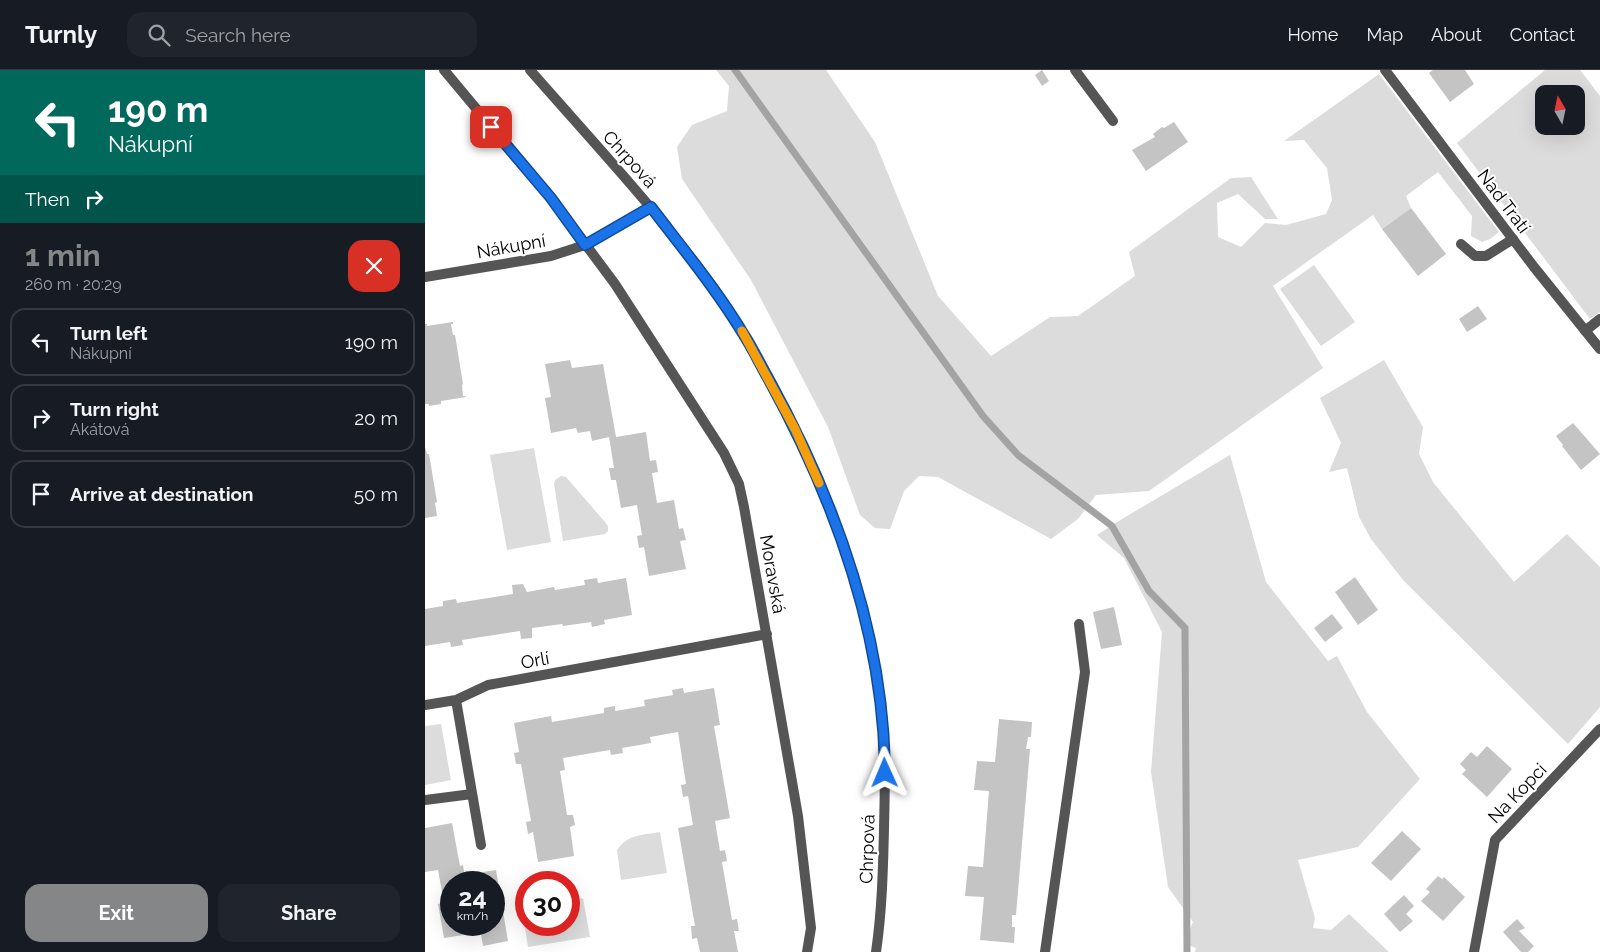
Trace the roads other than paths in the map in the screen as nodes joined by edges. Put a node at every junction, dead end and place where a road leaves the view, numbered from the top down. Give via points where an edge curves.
1 (444, 70) edge
2 (530, 70) edge
3 (1075, 70) edge
4 (1385, 70) edge
5 (1113, 121) dead end
6 (651, 207) junction
7 (1513, 239) junction
8 (1461, 244) dead end
9 (585, 245) junction
10 (425, 277) edge
11 (1600, 319) edge
12 (1585, 331) junction
13 (1600, 349) edge
14 (1079, 624) dead end
15 (767, 634) junction
16 (456, 700) junction
17 (425, 705) edge
18 (1600, 729) edge
19 (472, 794) junction
20 (425, 800) edge
21 (481, 846) dead end
22 (807, 952) edge
23 (876, 952) edge
24 (1045, 952) edge
25 (1474, 952) edge

1 - 9 street, Moravská via 551,198
2 - 6 street, Chrpová
3 - 5 street
4 - 7 street, Nad Tratí
6 - 9 street, Nákupní
6 - 23 street, Chrpová via 715,290 745,336 795,429 826,500 854,582 875,665 885,745 882,904
7 - 8 street via 1486,256 1475,256
7 - 12 street, Nad Tratí
9 - 10 street, Nákupní via 551,256
9 - 15 street, Moravská via 640,321 732,467 745,507
11 - 12 street
12 - 13 street, Nad Tratí
14 - 24 street via 1085,672
15 - 16 street, Orlí via 488,685
15 - 22 street, Moravská via 798,816 811,928
16 - 17 street
16 - 19 street
18 - 25 street, Na Kopci via 1495,840
19 - 20 street
19 - 21 street

